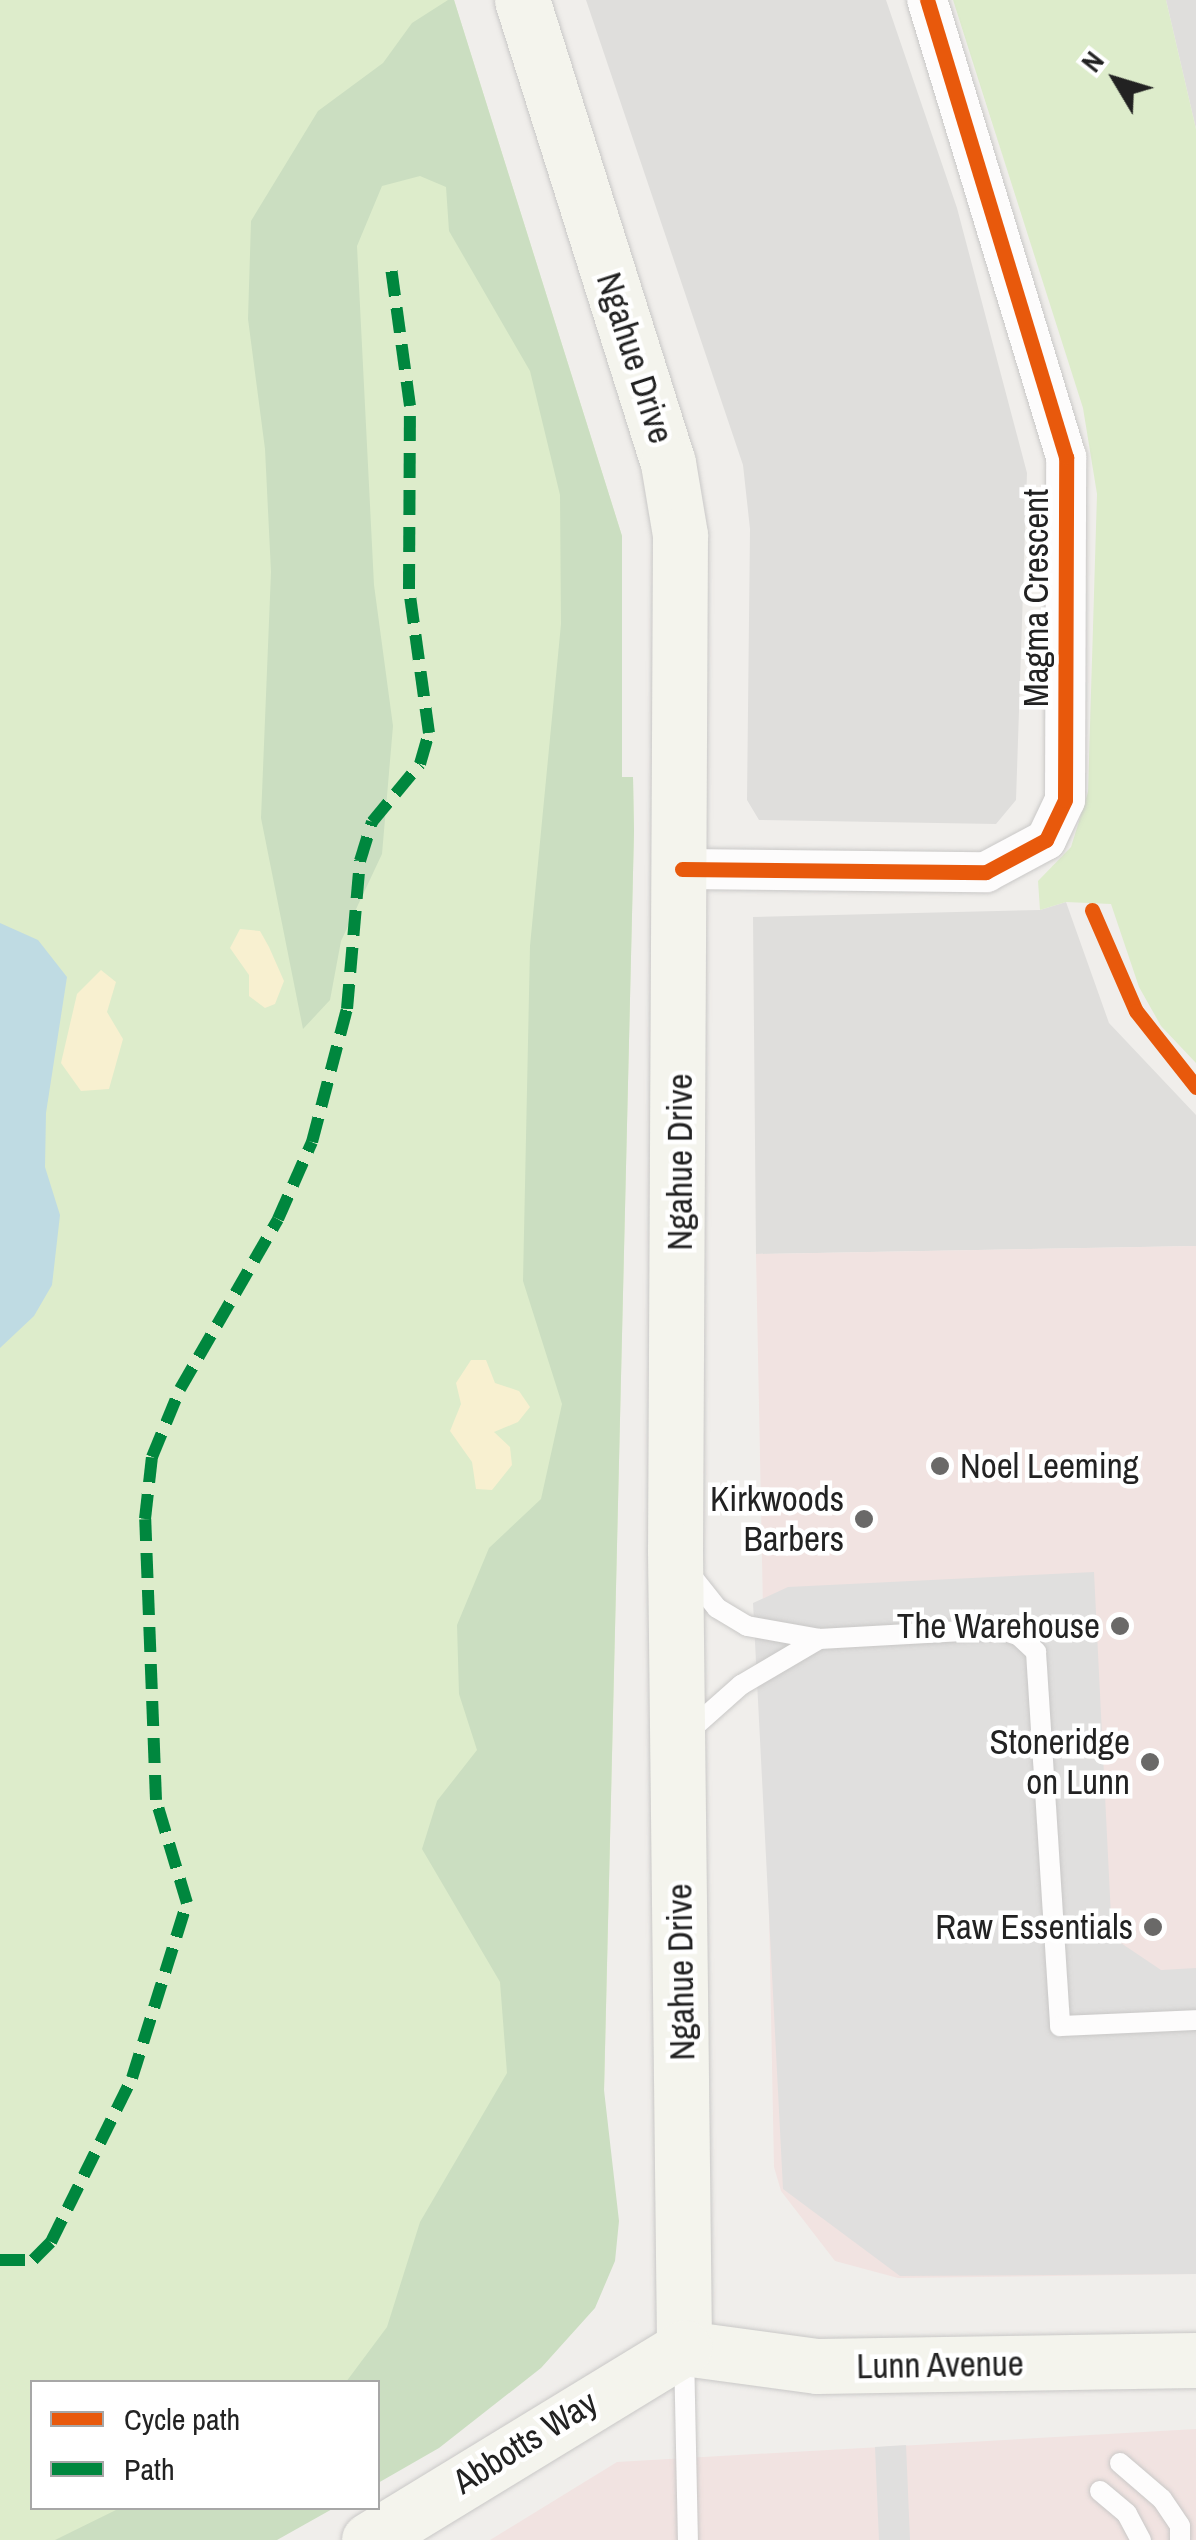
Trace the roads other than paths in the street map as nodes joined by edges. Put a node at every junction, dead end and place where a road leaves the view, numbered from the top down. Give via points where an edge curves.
1 (522, 0) edge
2 (927, 0) edge
3 (682, 869) junction
4 (675, 1550) junction
5 (819, 1639) junction
6 (677, 1744) junction
7 (1196, 2020) edge
8 (684, 2348) junction
9 (1196, 2360) edge
10 (1120, 2463) dead end
11 (1100, 2491) dead end
12 (369, 2540) edge
13 (688, 2540) edge
14 (1142, 2540) edge
15 (1180, 2540) edge

1 - 3 main road, Ngahue Drive via 668,463 680,534
2 - 3 street, Magma Crescent via 1066,458 1065,800 1046,840 986,872
3 - 4 main road, Ngahue Drive
4 - 5 lane via 716,1608 747,1626
4 - 6 main road, Ngahue Drive
5 - 6 lane via 741,1684
5 - 7 lane via 1002,1629 1036,1652 1060,2026
6 - 8 main road, Ngahue Drive
8 - 9 main road, Lunn Avenue via 817,2366
8 - 12 main road, Abbotts Way
8 - 13 lane
10 - 15 lane via 1171,2511
11 - 14 lane

